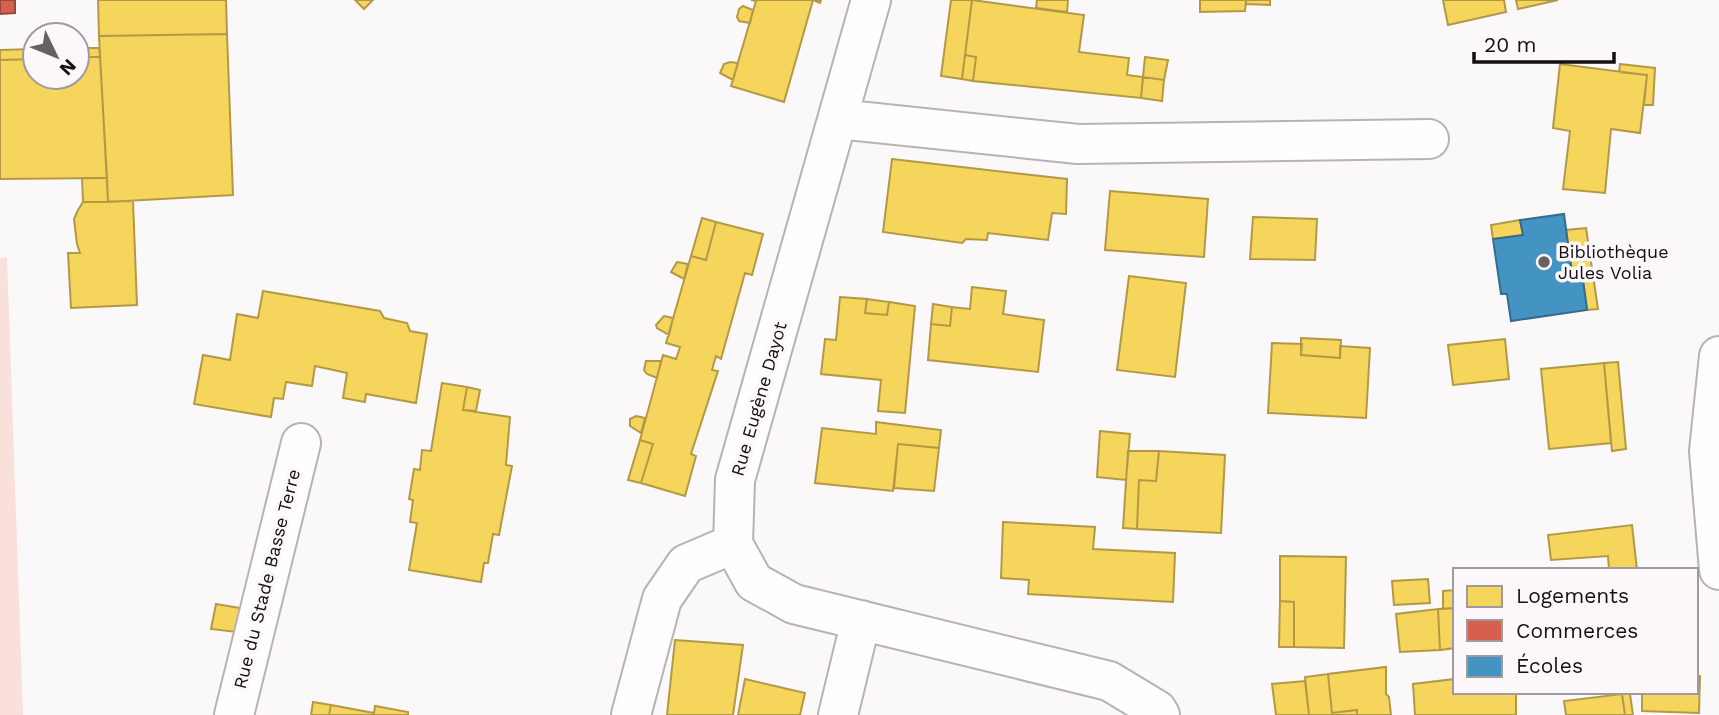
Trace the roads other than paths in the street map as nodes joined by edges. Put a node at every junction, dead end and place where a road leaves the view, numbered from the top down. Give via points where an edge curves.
1 (871, 0) edge
2 (838, 119) junction
3 (1429, 139) dead end
4 (1719, 356) edge
5 (301, 443) dead end
6 (733, 544) junction
7 (1719, 570) edge
8 (861, 620) junction
9 (234, 715) edge
10 (631, 715) edge
11 (838, 715) edge
12 (1160, 715) edge

1 - 2 street, Rue Eugène Dayot
2 - 3 street via 1078,144
2 - 6 street, Rue Eugène Dayot via 735,480
4 - 7 street via 1709,451
5 - 9 street, Rue du Stade Basse Terre
6 - 8 street via 754,582 794,604
6 - 10 street via 686,564 662,599
8 - 11 street
8 - 12 street via 1109,681

